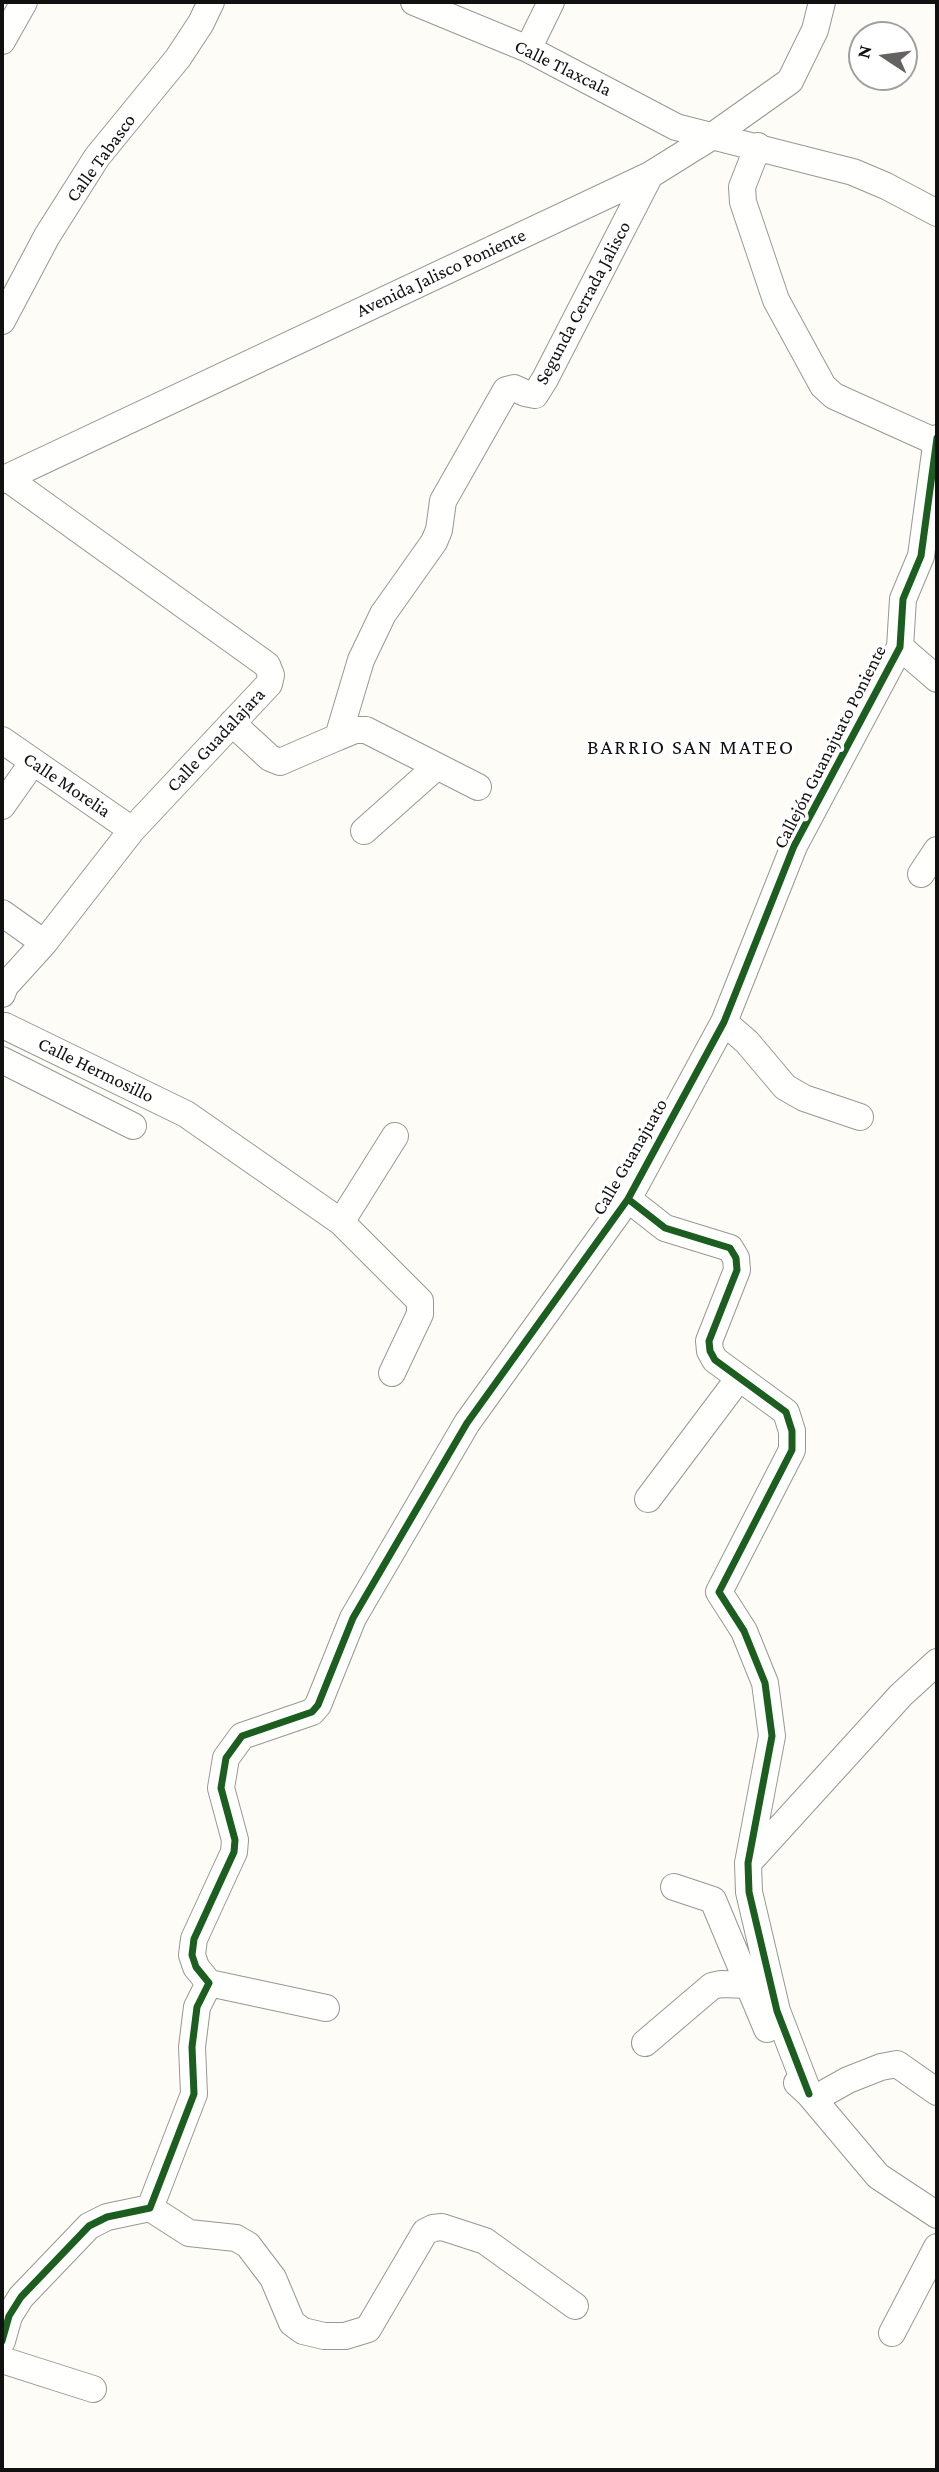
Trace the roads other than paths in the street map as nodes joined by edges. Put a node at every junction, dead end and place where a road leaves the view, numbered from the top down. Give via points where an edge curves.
1 (24, 2) edge
2 (211, 2) edge
3 (414, 2) edge
4 (551, 2) edge
5 (822, 2) edge
6 (2, 41) edge
7 (528, 49) junction
8 (711, 137) junction
9 (758, 146) junction
10 (650, 175) junction
11 (937, 213) edge
12 (2, 321) edge
13 (936, 440) edge
14 (4, 479) edge
15 (900, 647) junction
16 (937, 679) edge
17 (232, 723) junction
18 (338, 737) junction
19 (2, 740) edge
20 (33, 762) junction
21 (436, 767) junction
22 (478, 787) dead end
23 (2, 806) edge
24 (132, 830) junction
25 (364, 831) dead end
26 (937, 850) edge
27 (921, 874) dead end
28 (2, 913) edge
29 (44, 943) junction
30 (2, 994) edge
31 (724, 1021) junction
32 (3, 1026) edge
33 (2, 1060) edge
34 (860, 1117) dead end
35 (133, 1126) dead end
36 (396, 1136) dead end
37 (628, 1199) junction
38 (341, 1222) junction
39 (392, 1373) dead end
40 (739, 1378) junction
41 (648, 1499) dead end
42 (937, 1662) edge
43 (747, 1863) junction
44 (674, 1887) dead end
45 (209, 1983) junction
46 (749, 1985) junction
47 (326, 2008) dead end
48 (645, 2043) dead end
49 (937, 2092) edge
50 (812, 2097) junction
51 (150, 2208) junction
52 (937, 2215) edge
53 (937, 2247) edge
54 (575, 2306) dead end
55 (892, 2333) dead end
56 (2, 2341) edge
57 (2, 2360) edge
58 (93, 2389) dead end

1 - 6 street
2 - 12 street, Calle Tabasco via 178,58 97,157 47,236
3 - 7 street, Calle Tlaxcala
4 - 7 street
5 - 8 street, Avenida Jalisco Poniente via 815,30 790,81
7 - 8 street, Calle Tlaxcala via 676,127
8 - 9 street, Calle Tlaxcala
8 - 10 street, Avenida Jalisco Poniente
9 - 11 street, Calle Tlaxcala via 853,172
9 - 13 street via 742,187 743,202 776,300 823,386 834,396
10 - 14 street, Avenida Jalisco Poniente
10 - 18 street, Segunda Cerrada Jalisco via 545,379 535,394 506,390 443,502 434,542 383,614 361,660
13 - 15 street, Callejón Guanajuato Poniente via 921,556 903,599
14 - 17 street, Calle Guadalajara via 267,666 269,684
15 - 16 street
15 - 31 street, Callejón Guanajuato Poniente via 794,846
17 - 18 street via 280,762
17 - 24 street, Calle Guadalajara
18 - 21 street via 366,730
19 - 20 street, Calle Morelia
20 - 23 street
20 - 24 street, Calle Morelia
21 - 22 street
21 - 25 street
24 - 29 street, Calle Guadalajara
26 - 27 street
28 - 29 street
29 - 30 street, Calle Guadalajara
31 - 34 street via 785,1087
31 - 37 street, Calle Guanajuato
32 - 38 street, Calle Hermosillo via 187,1114
33 - 35 street
36 - 38 street
37 - 40 street via 665,1228 730,1248 737,1270 709,1341 715,1360
37 - 45 street, Calle Guanajuato via 467,1423 353,1618 318,1705 312,1712 242,1736 226,1758 221,1788 234,1852 194,1939 192,1955
38 - 39 street, Calle Hermosillo via 420,1301 420,1314
40 - 41 street
40 - 43 street via 786,1412 792,1430 792,1450 719,1592 744,1631 765,1683 772,1735
42 - 43 street
43 - 50 street via 749,1892 777,2011
44 - 46 street via 713,1900
45 - 47 street
45 - 51 street via 197,2007 191,2047 194,2094
46 - 48 street via 712,1986
46 - 50 street via 779,2062
49 - 50 street via 897,2064
50 - 52 street via 878,2176
51 - 54 street via 188,2233 236,2238 248,2245 273,2278 292,2323 324,2336 368,2329 425,2232 433,2228 485,2241
51 - 56 street via 107,2217 89,2226 21,2297
53 - 55 street
57 - 58 street

